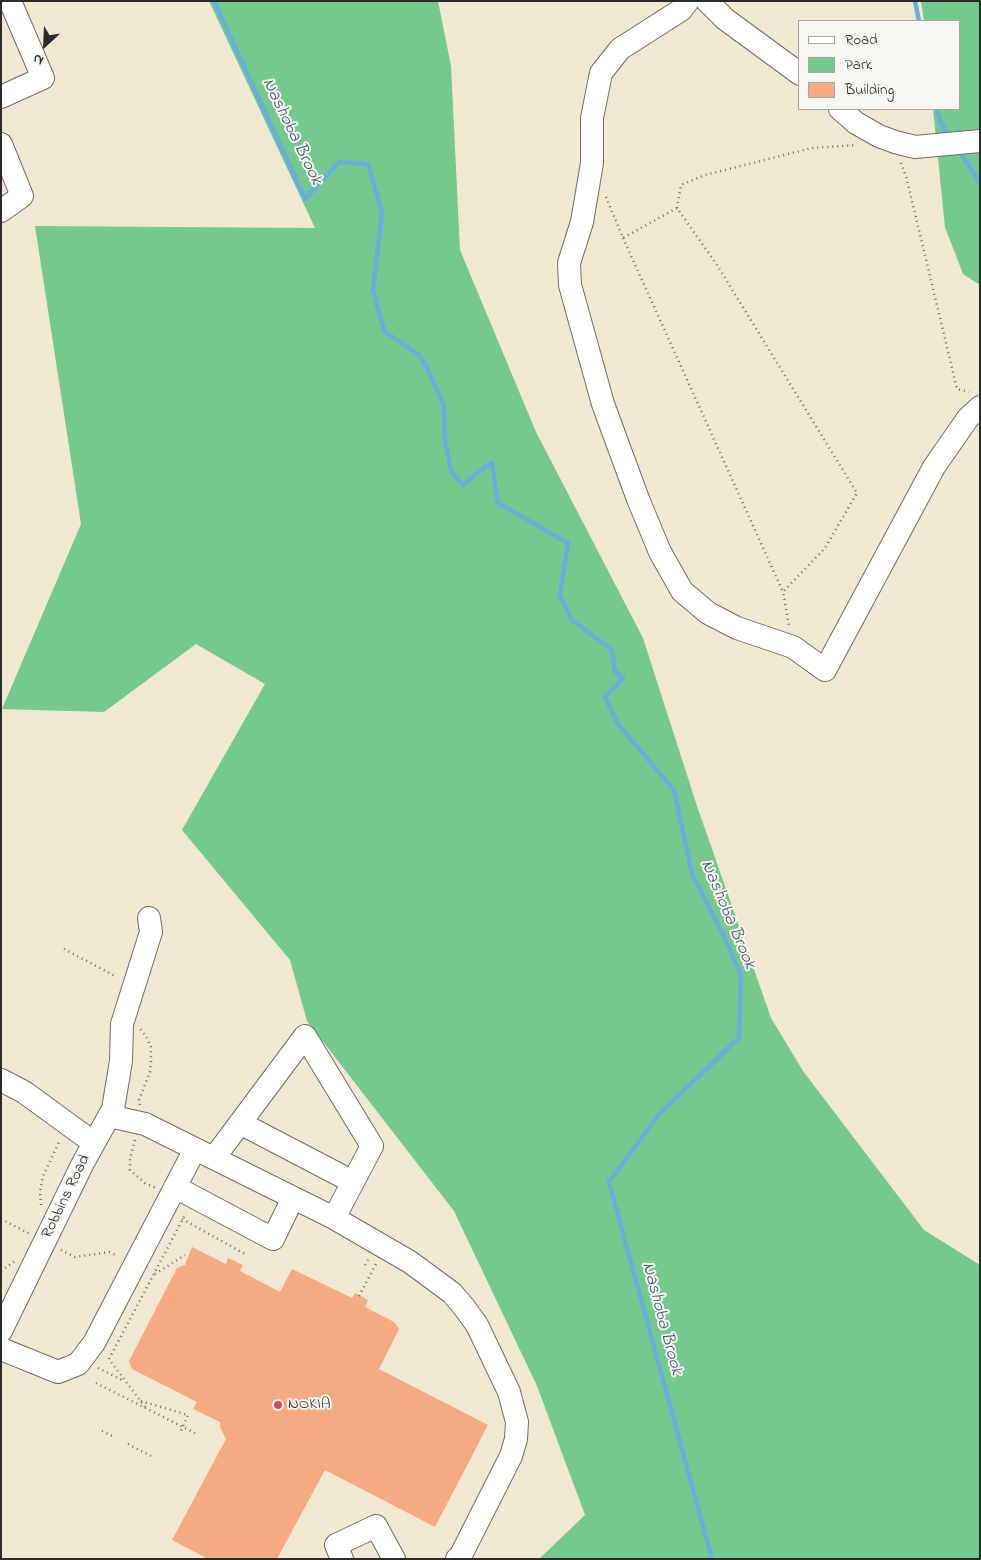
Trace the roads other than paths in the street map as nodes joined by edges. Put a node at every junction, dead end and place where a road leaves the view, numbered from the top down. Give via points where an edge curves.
1 (10, 1) edge
2 (688, 1) edge
3 (707, 1) edge
4 (798, 73) edge
5 (1, 97) edge
6 (841, 110) edge
7 (980, 141) edge
8 (1, 144) edge
9 (1, 211) edge
10 (976, 400) edge
11 (150, 918) dead end
12 (1, 1080) edge
13 (109, 1116) junction
14 (240, 1123) junction
15 (94, 1143) junction
16 (204, 1153) junction
17 (353, 1182) junction
18 (168, 1189) junction
19 (293, 1198) junction
20 (334, 1218) junction
21 (1, 1331) edge
22 (1, 1348) edge
23 (342, 1559) edge
24 (394, 1559) edge
25 (457, 1559) edge

1 - 5 lane via 43,78
2 - 10 lane via 682,10 620,49 601,73 592,118 592,164 582,222 569,263 570,285 603,404 660,552 682,591 708,612 737,628 793,647 825,670 934,466 968,418
3 - 4 lane
6 - 7 lane via 878,136 915,147
8 - 9 lane via 22,196
11 - 13 lane, Robbins Road via 151,932 122,1024 121,1060
12 - 15 lane via 24,1092
13 - 15 lane, Robbins Road
13 - 16 lane via 145,1124
14 - 16 lane
14 - 17 lane
14 - 17 lane via 305,1036 372,1146
15 - 21 lane, Robbins Road
16 - 18 lane
16 - 19 lane
17 - 20 lane
18 - 19 lane via 273,1239
18 - 22 lane via 94,1343 78,1364 58,1372
19 - 20 lane
20 - 25 lane via 410,1262 452,1293 477,1325 509,1392 517,1422 511,1456 462,1555
23 - 24 lane via 336,1544 376,1526

